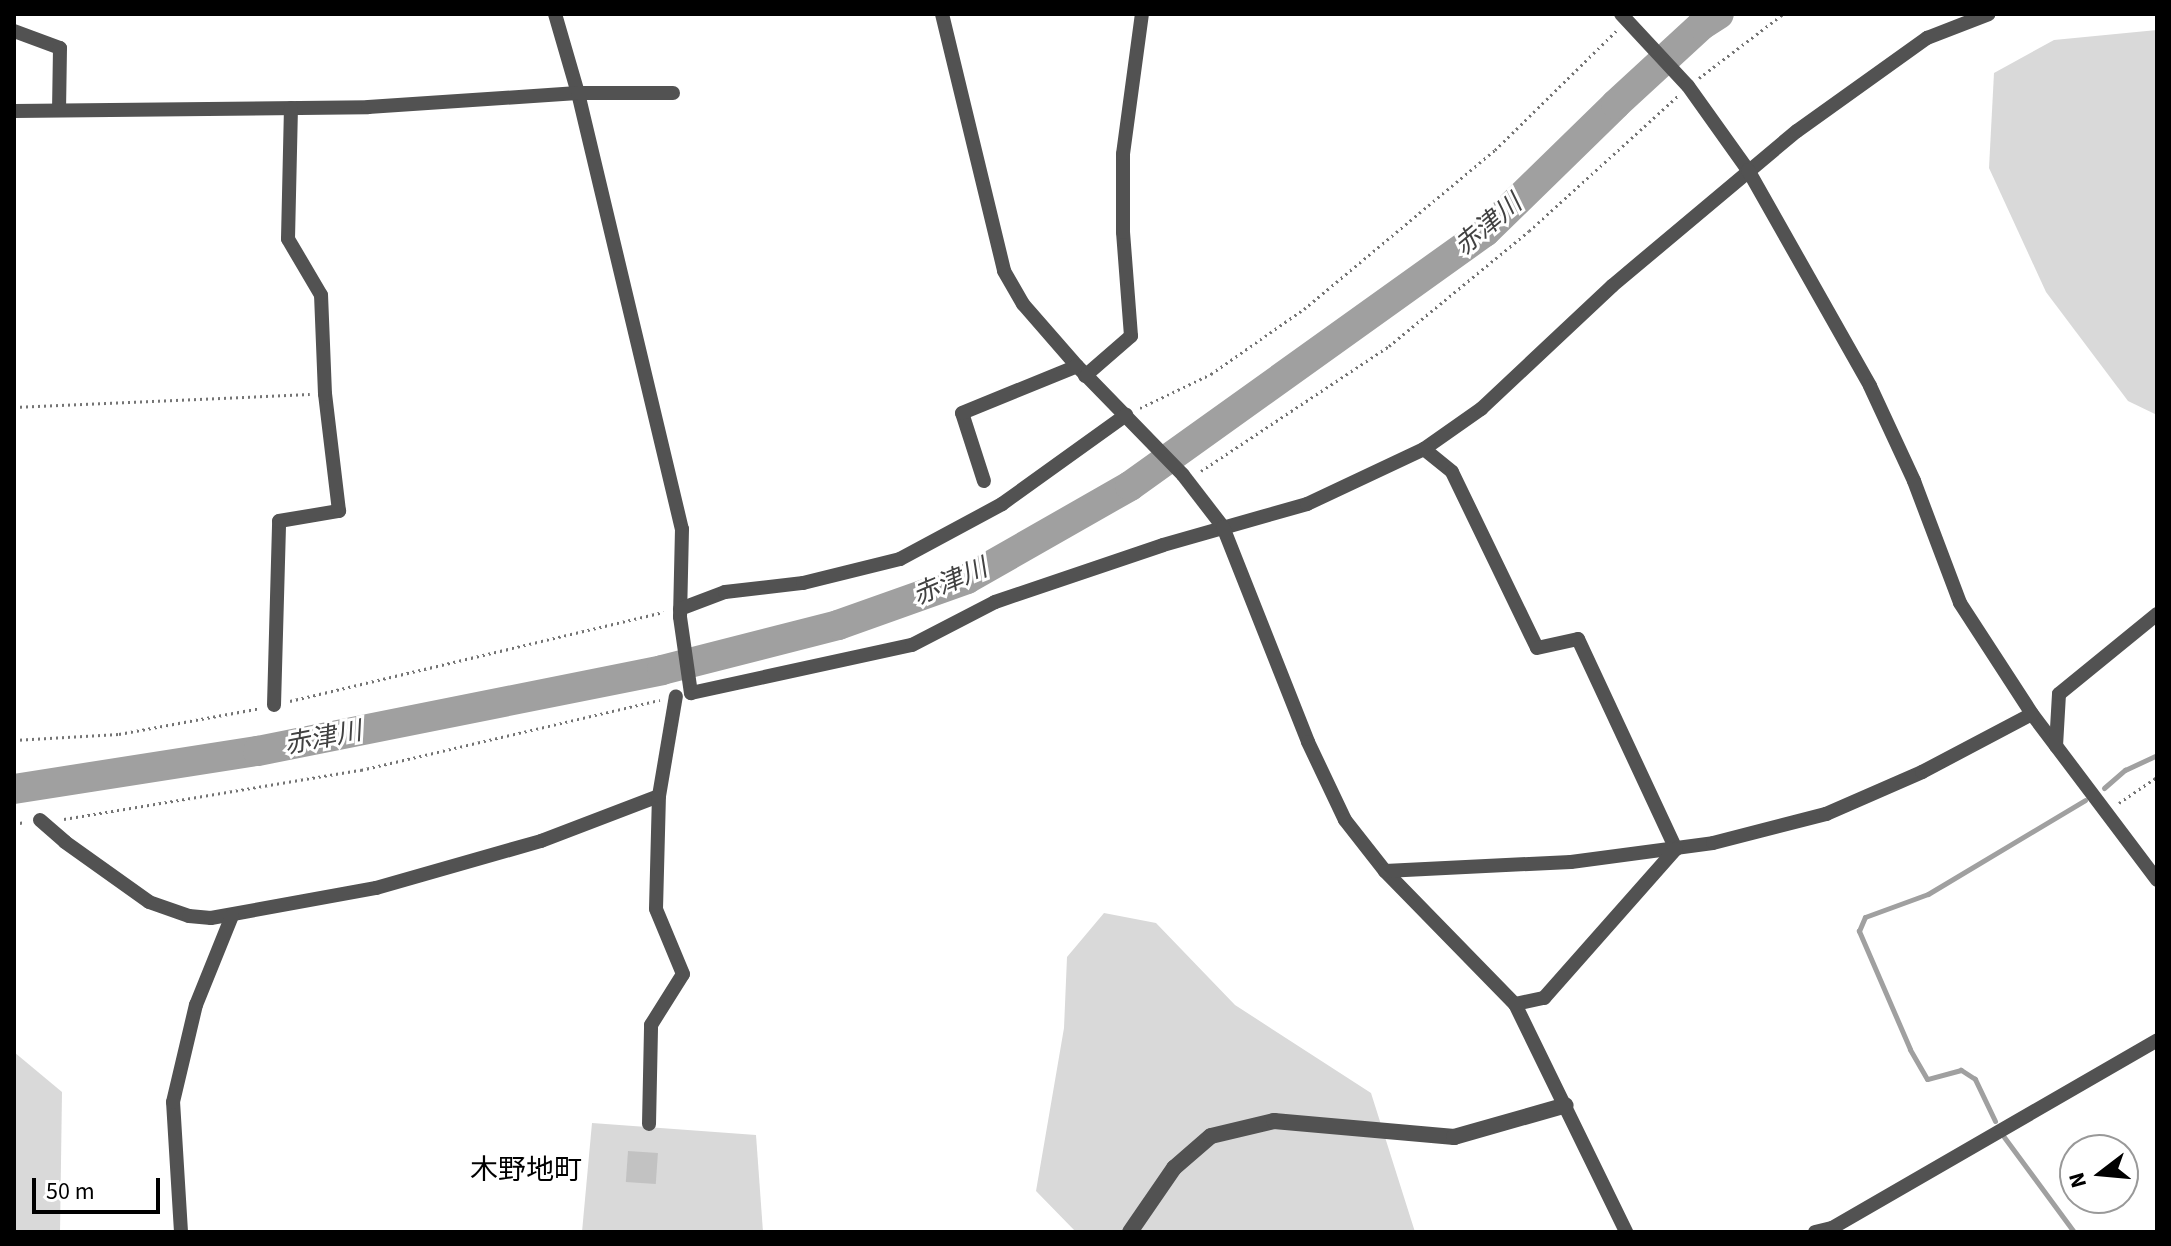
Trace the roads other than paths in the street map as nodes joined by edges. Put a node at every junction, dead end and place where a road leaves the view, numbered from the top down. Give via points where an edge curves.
1 (555, 14) edge
2 (942, 14) edge
3 (1142, 14) edge
4 (1989, 14) edge
5 (1625, 21) edge
6 (14, 31) edge
7 (578, 93) junction
8 (673, 93) dead end
9 (291, 108) junction
10 (59, 110) junction
11 (14, 111) edge
12 (1748, 170) junction
13 (1081, 371) junction
14 (1131, 420) junction
15 (1424, 449) junction
16 (984, 481) dead end
17 (1223, 527) junction
18 (680, 613) junction
19 (2157, 614) edge
20 (676, 696) road end
21 (274, 705) road end
22 (2032, 714) junction
23 (2056, 746) junction
24 (659, 796) junction
25 (40, 820) road end
26 (1676, 849) junction
27 (1385, 871) junction
28 (2157, 880) edge
29 (232, 916) junction
30 (1515, 1004) junction
31 (2157, 1040) edge
32 (1566, 1105) junction
33 (649, 1124) dead end
34 (181, 1232) edge
35 (1130, 1232) edge
36 (1626, 1232) edge
37 (1815, 1232) edge

1 - 7 street
2 - 13 street via 1004,271 1023,304
3 - 13 street via 1123,154 1131,336
4 - 12 street via 1927,38
5 - 12 street via 1684,82
6 - 10 street via 60,48
7 - 8 street
7 - 9 street
7 - 18 street via 682,529
9 - 10 street
9 - 21 street via 288,239 321,295 325,394 339,511 279,521
10 - 11 street
12 - 15 street via 1612,286 1481,409
12 - 22 street via 1870,386 1914,481 1960,603
13 - 14 street
13 - 16 street via 962,413
14 - 17 street
14 - 18 street via 1002,504 900,559 803,583 725,592
15 - 17 street via 1307,504
15 - 26 street via 1452,472 1537,648 1578,639
17 - 18 street via 995,602 912,645 691,693
17 - 27 street via 1308,742 1345,820
19 - 23 street via 2059,694
20 - 24 street
22 - 23 street
22 - 26 street via 1922,772 1826,814
23 - 28 street
24 - 29 street via 541,841 391,884
24 - 33 street via 656,909 683,974 651,1025
25 - 29 street via 149,902 189,916
26 - 27 street via 1571,862
26 - 30 street via 1544,998
27 - 30 street
29 - 34 street via 196,1005 173,1102
30 - 32 street
31 - 37 street via 1832,1228
32 - 35 street via 1454,1137 1274,1121 1211,1136 1174,1168
32 - 36 street

